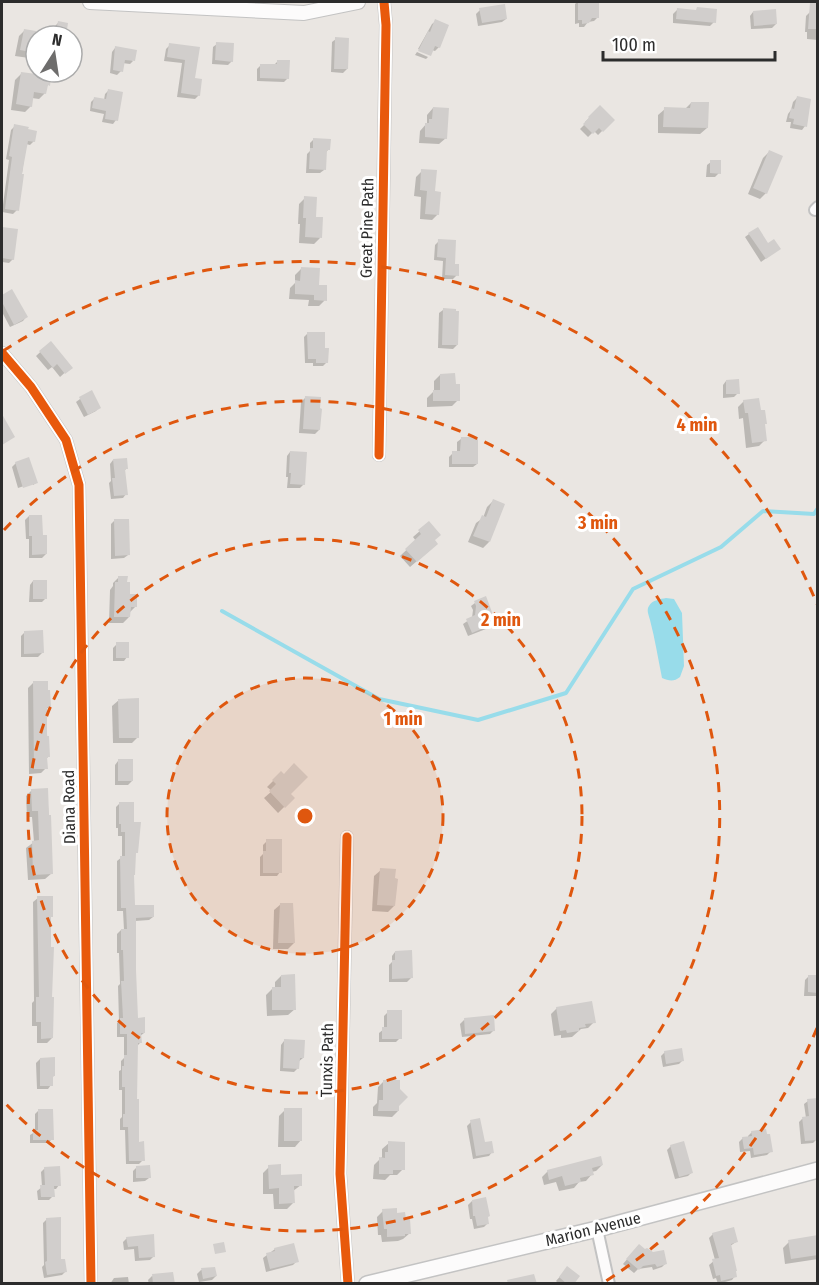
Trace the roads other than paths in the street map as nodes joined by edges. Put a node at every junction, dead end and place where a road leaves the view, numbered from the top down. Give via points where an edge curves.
1 (90, 2) edge
2 (358, 2) edge
3 (384, 2) edge
4 (233, 6) edge
5 (2, 353) edge
6 (379, 455) dead end
7 (347, 837) dead end
8 (818, 1170) edge
9 (597, 1229) junction
10 (91, 1284) edge
11 (348, 1284) edge
12 (367, 1284) edge
13 (609, 1284) edge

1 - 4 street
2 - 4 street via 304,13
3 - 6 street, Great Pine Path
5 - 10 street, Diana Road via 31,387 66,440 79,485
7 - 11 street, Tunxis Path via 340,1174
8 - 9 main road, Marion Avenue
9 - 12 main road, Marion Avenue
9 - 13 street

